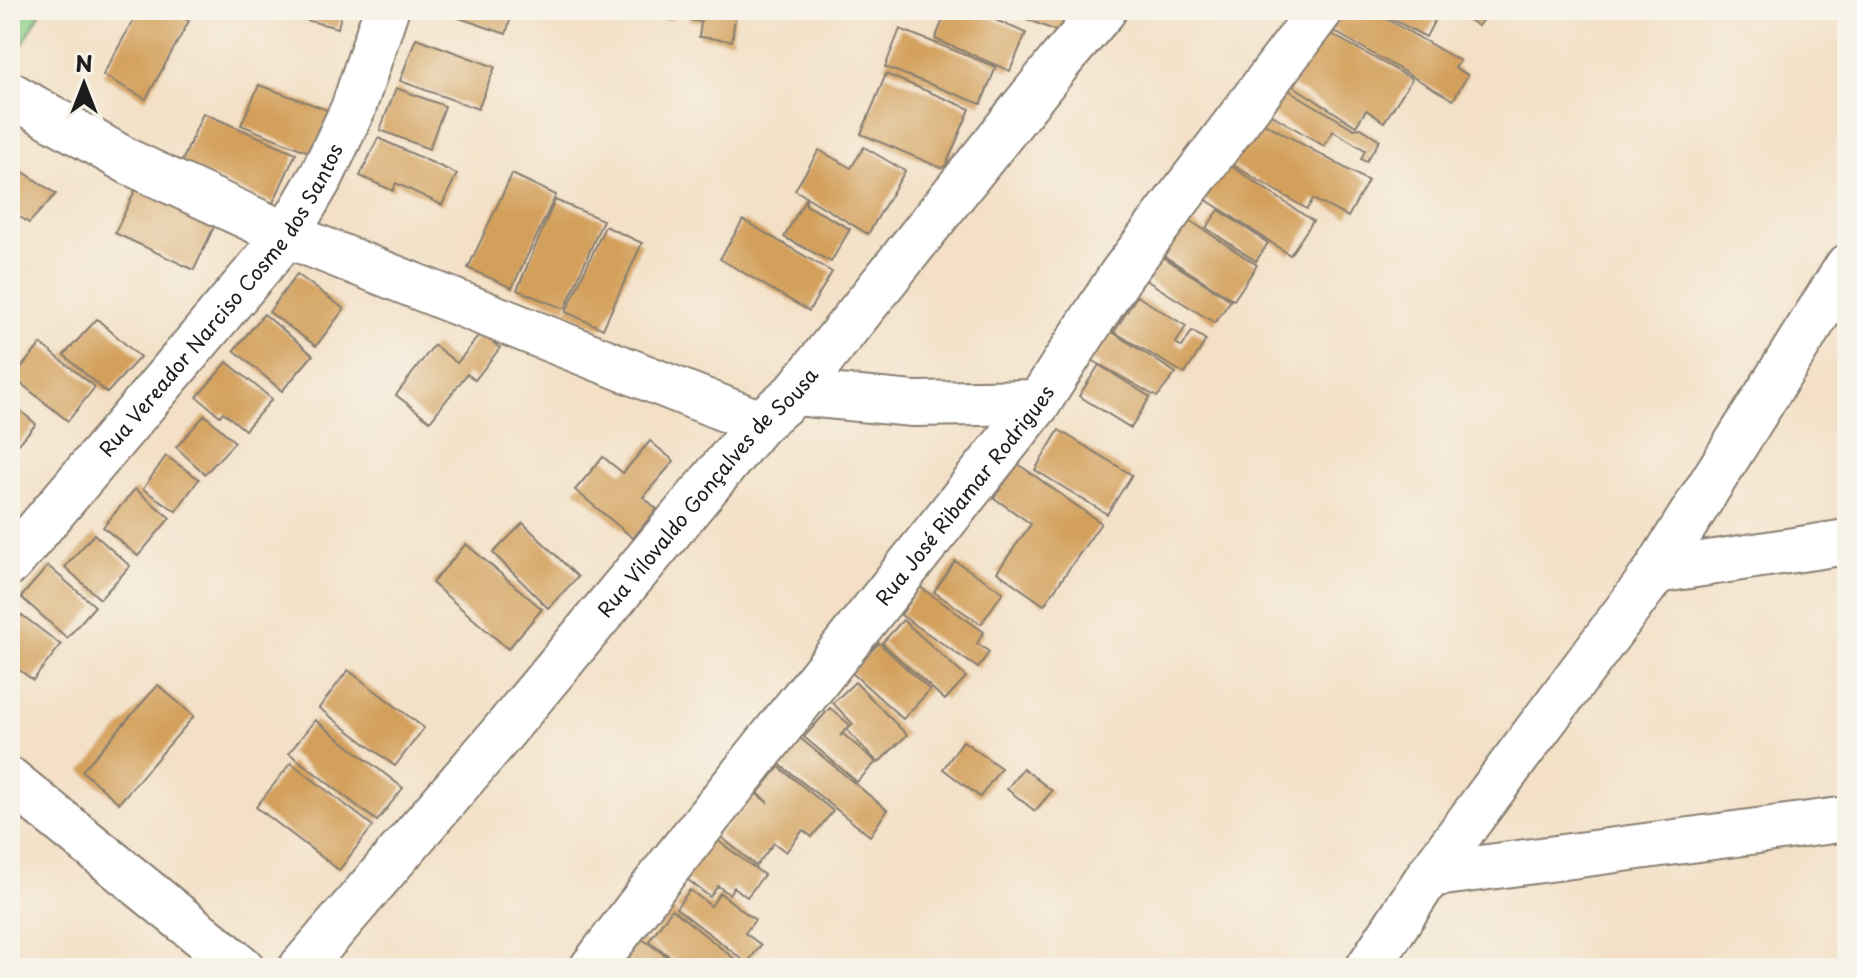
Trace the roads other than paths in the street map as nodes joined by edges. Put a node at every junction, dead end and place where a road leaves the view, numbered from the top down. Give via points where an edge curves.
1 (386, 10) edge
2 (1104, 10) edge
3 (1321, 10) edge
4 (10, 94) edge
5 (287, 235) junction
6 (1846, 269) edge
7 (795, 393) junction
8 (1039, 402) junction
9 (760, 423) junction
10 (1847, 542) edge
11 (10, 563) edge
12 (1656, 571) junction
13 (10, 780) edge
14 (1847, 819) edge
15 (1429, 875) junction
16 (242, 968) edge
17 (301, 968) edge
18 (592, 968) edge
19 (1368, 968) edge

1 - 5 street, Rua Vereador Narciso Cosme dos Santos via 353,109
2 - 7 street, Rua Vilovaldo Gonçalves de Sousa
3 - 8 street, Rua José Ribamar Rodrigues via 1121,275
4 - 5 street via 129,162
5 - 9 street
5 - 11 street, Rua Vereador Narciso Cosme dos Santos
6 - 12 street
7 - 8 street via 913,404
7 - 9 street, Rua Vilovaldo Gonçalves de Sousa
8 - 18 street, Rua José Ribamar Rodrigues
9 - 17 street, Rua Vilovaldo Gonçalves de Sousa
10 - 12 street
12 - 15 street
13 - 16 street
14 - 15 street
15 - 19 street

